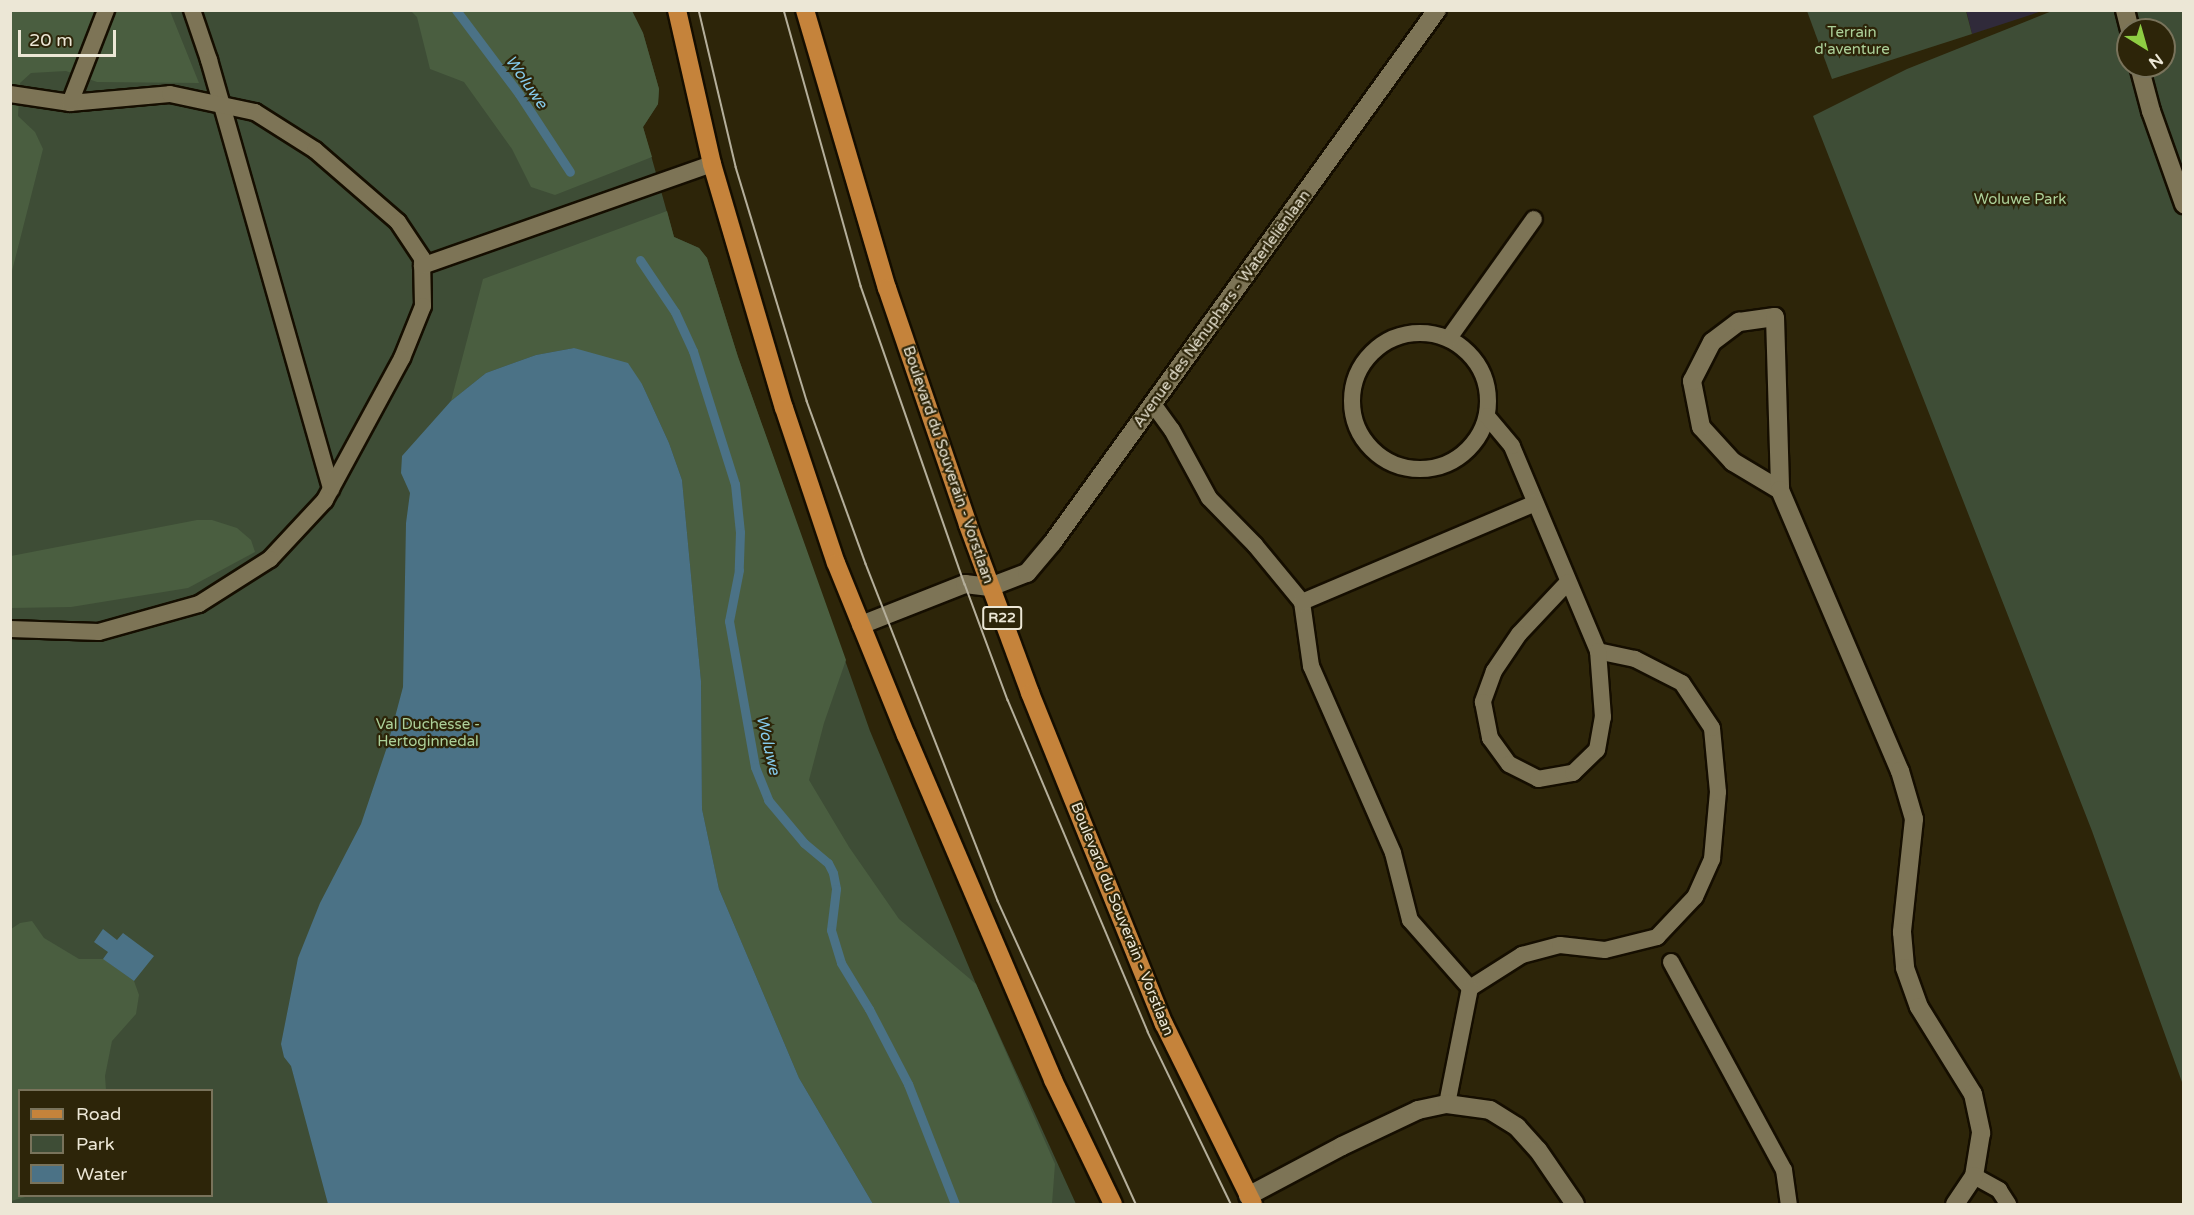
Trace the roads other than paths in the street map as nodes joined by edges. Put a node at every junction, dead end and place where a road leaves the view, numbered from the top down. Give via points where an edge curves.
1 (105, 10) edge
2 (192, 10) edge
3 (678, 10) edge
4 (805, 10) edge
5 (1437, 10) edge
6 (2142, 78) edge
7 (10, 94) edge
8 (70, 103) junction
9 (221, 104) junction
10 (712, 164) junction
11 (2184, 204) edge
12 (1534, 219) dead end
13 (422, 266) junction
14 (1449, 339) junction
15 (1153, 404) junction
16 (1487, 416) junction
17 (331, 489) junction
18 (1780, 490) junction
19 (1535, 504) junction
20 (1568, 582) junction
21 (990, 587) junction
22 (1302, 602) junction
23 (861, 625) junction
24 (10, 629) edge
25 (1598, 651) junction
26 (1671, 962) dead end
27 (1470, 988) junction
28 (1447, 1104) junction
29 (1974, 1176) junction
30 (1250, 1200) edge
31 (1113, 1204) edge
32 (1575, 1204) edge
33 (1789, 1204) edge
34 (1955, 1204) edge
35 (2008, 1204) edge

1 - 8 lane
2 - 9 lane
3 - 10 main road
4 - 21 main road, Boulevard du Souverain - Vorstlaan / R22 via 887,288
5 - 15 street, Avenue des Nénuphars - Waterleliënlaan
6 - 11 street
7 - 8 lane
8 - 9 lane via 170,94
9 - 13 lane via 255,112 315,150 398,222 422,258
9 - 17 lane
10 - 13 lane
10 - 23 main road via 784,408
12 - 14 lane
13 - 17 lane via 423,306 402,358
14 - 16 lane via 1468,352 1482,370 1488,393
14 - 16 lane via 1428,332 1405,334 1384,342 1367,357 1356,376 1351,398 1359,431 1379,457 1400,467 1422,470 1444,465 1464,454 1479,437
15 - 21 street, Avenue des Nénuphars - Waterleliënlaan via 1027,573
15 - 22 lane via 1172,430 1209,498
16 - 19 lane via 1512,446
17 - 24 lane via 326,500 270,559 199,604 99,632
18 - 18 street via 1775,317 1739,322 1712,342 1692,381 1701,426 1733,462
18 - 29 street via 1900,771 1914,819 1902,932 1905,968 1919,1007 1973,1094 1981,1133
19 - 20 lane
19 - 22 lane
20 - 25 lane
20 - 25 lane via 1519,634 1494,671 1483,702 1490,738 1509,764 1538,779 1573,773 1597,750 1603,717
21 - 23 street via 965,584
21 - 30 main road, Boulevard du Souverain - Vorstlaan / R22 via 1164,1024
22 - 27 lane via 1311,666 1393,853 1410,920
23 - 31 main road via 1053,1080
25 - 27 lane via 1635,659 1682,683 1712,728 1718,792 1713,859 1695,897 1658,938 1605,950 1560,945 1522,955
26 - 33 lane via 1784,1170
27 - 28 lane
28 - 30 street via 1418,1110 1342,1146
28 - 32 street via 1490,1110 1517,1127
29 - 34 street
29 - 35 lane via 2000,1190

